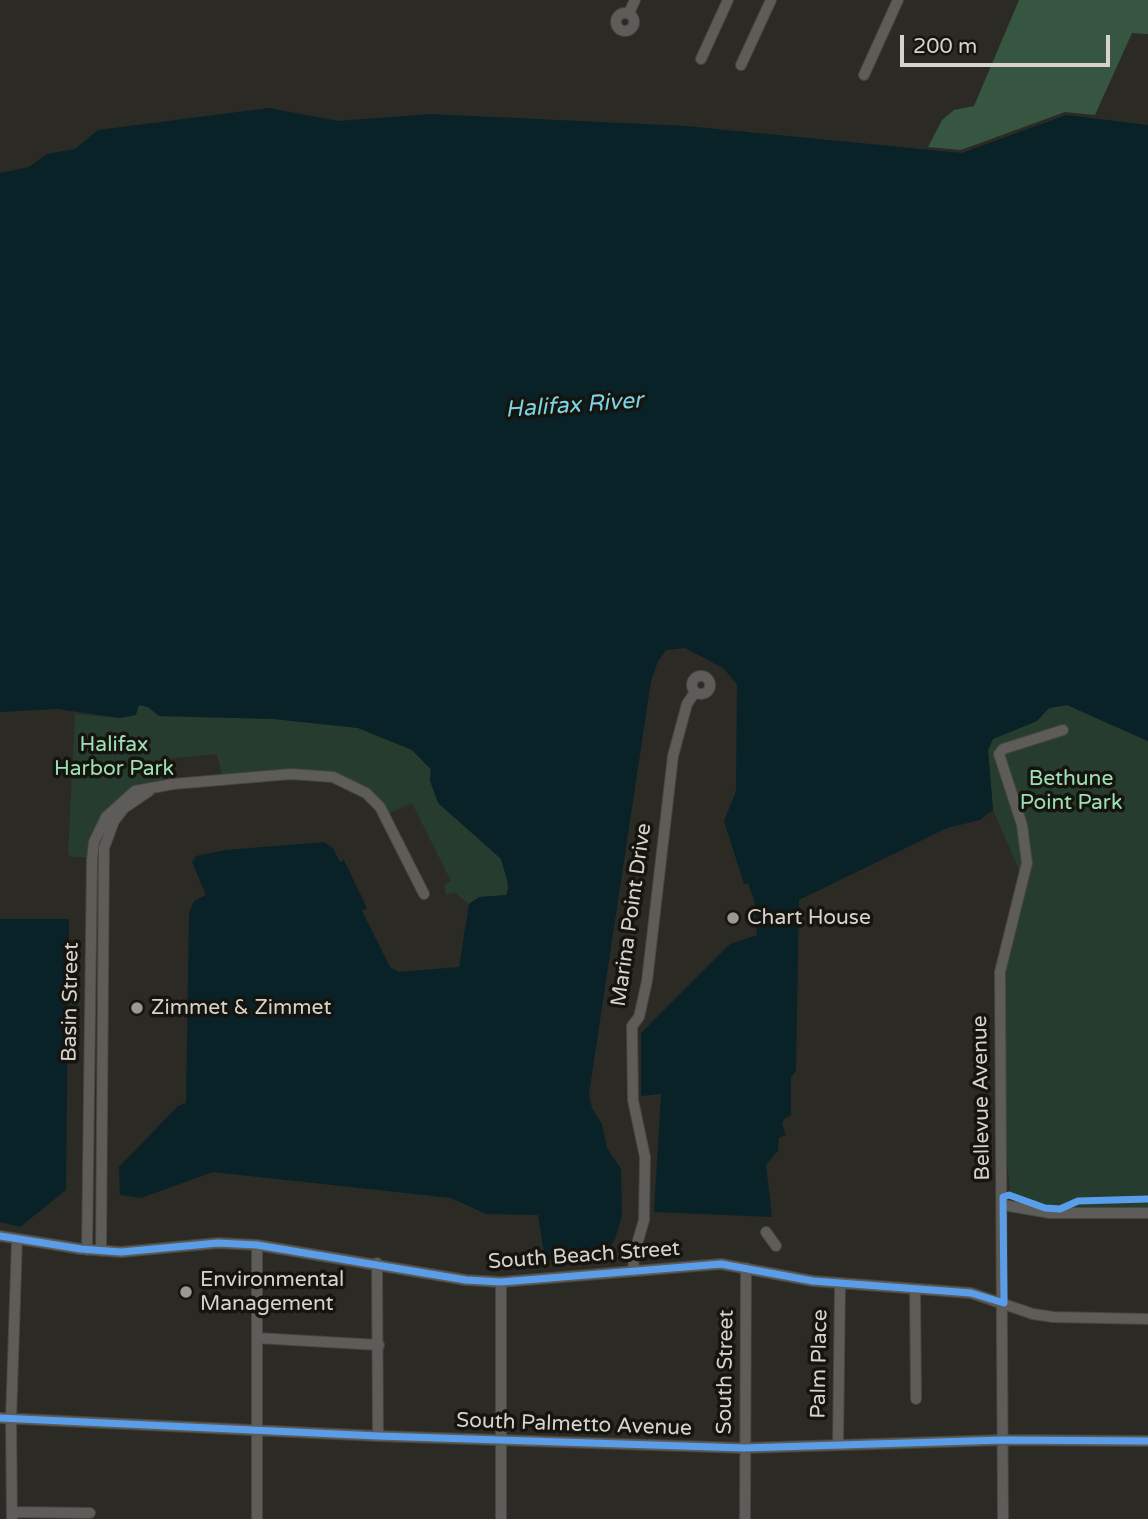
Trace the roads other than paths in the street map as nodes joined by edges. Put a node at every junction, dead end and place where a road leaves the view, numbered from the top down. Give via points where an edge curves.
1 (635, 0) edge
2 (728, 0) edge
3 (771, 0) edge
4 (898, 0) edge
5 (629, 13) dead end
6 (701, 59) dead end
7 (741, 65) dead end
8 (864, 75) dead end
9 (695, 692) dead end
10 (1063, 730) dead end
11 (156, 787) junction
12 (92, 860) junction
13 (103, 861) junction
14 (424, 894) dead end
15 (102, 925) junction
16 (91, 926) junction
17 (90, 993) junction
18 (102, 993) junction
19 (90, 1036) junction
20 (102, 1036) junction
21 (89, 1129) junction
22 (101, 1129) junction
23 (1003, 1205) junction
24 (1148, 1213) edge
25 (766, 1232) dead end
26 (0, 1236) edge
27 (17, 1240) junction
28 (257, 1245) junction
29 (776, 1246) dead end
30 (87, 1250) junction
31 (101, 1251) junction
32 (377, 1263) junction
33 (746, 1268) junction
34 (634, 1270) junction
35 (501, 1282) junction
36 (840, 1283) junction
37 (915, 1289) junction
38 (1004, 1303) junction
39 (1148, 1319) edge
40 (257, 1338) junction
41 (379, 1345) junction
42 (916, 1399) dead end
43 (5, 1419) edge
44 (257, 1430) junction
45 (378, 1436) junction
46 (501, 1440) junction
47 (1003, 1440) junction
48 (1148, 1441) edge
49 (838, 1444) junction
50 (744, 1448) junction
51 (90, 1513) dead end
52 (12, 1515) edge
53 (257, 1519) edge
54 (501, 1519) edge
55 (745, 1519) edge
56 (1003, 1519) edge

1 - 5 street
2 - 6 street
3 - 7 street
4 - 8 street
9 - 34 street, Marina Point Drive via 680,724 673,756 647,981 639,1017 632,1026 633,1100 645,1157 644,1220 632,1258
10 - 23 street, Bellevue Avenue via 999,754 1022,825 1027,863 1000,972
11 - 12 street, Basin Street via 135,791 106,817 94,842
11 - 13 street, Basin Street via 124,808 114,821
11 - 14 street, Basin Street via 315,774 350,784 380,807
12 - 13 street
12 - 16 street, Basin Street
13 - 15 street, Basin Street
15 - 16 street
15 - 18 street, Basin Street
16 - 17 street, Basin Street
17 - 18 street
17 - 19 street, Basin Street
18 - 20 street, Basin Street
19 - 20 street
19 - 21 street, Basin Street
20 - 22 street, Basin Street
21 - 22 street
21 - 30 street, Basin Street
22 - 31 street, Basin Street
23 - 24 street via 1059,1214
23 - 38 street, Bellevue Avenue
25 - 29 street
26 - 27 street, South Beach Street
27 - 30 street, South Beach Street
27 - 43 street
28 - 31 street, South Beach Street
28 - 32 street, South Beach Street
28 - 40 street
30 - 31 street, South Beach Street
32 - 35 street, South Beach Street
32 - 41 street
33 - 34 street, South Beach Street via 721,1264
33 - 36 street, South Beach Street
33 - 50 street, South Street
34 - 35 street, South Beach Street
35 - 46 street
36 - 37 street, South Beach Street
36 - 49 street, Palm Place
37 - 38 street, South Beach Street via 971,1293
37 - 42 street
38 - 39 street, South Beach Street via 1053,1317
38 - 47 street, Bellevue Avenue
40 - 41 street
40 - 44 street
41 - 45 street
43 - 44 street, South Palmetto Avenue
43 - 52 street
44 - 45 street, South Palmetto Avenue
44 - 53 street
45 - 46 street, South Palmetto Avenue
46 - 50 street, South Palmetto Avenue
46 - 54 street
47 - 48 street, South Palmetto Avenue
47 - 49 street, South Palmetto Avenue
47 - 56 street, Bellevue Avenue
49 - 50 street, South Palmetto Avenue
50 - 55 street, South Street
51 - 52 street

